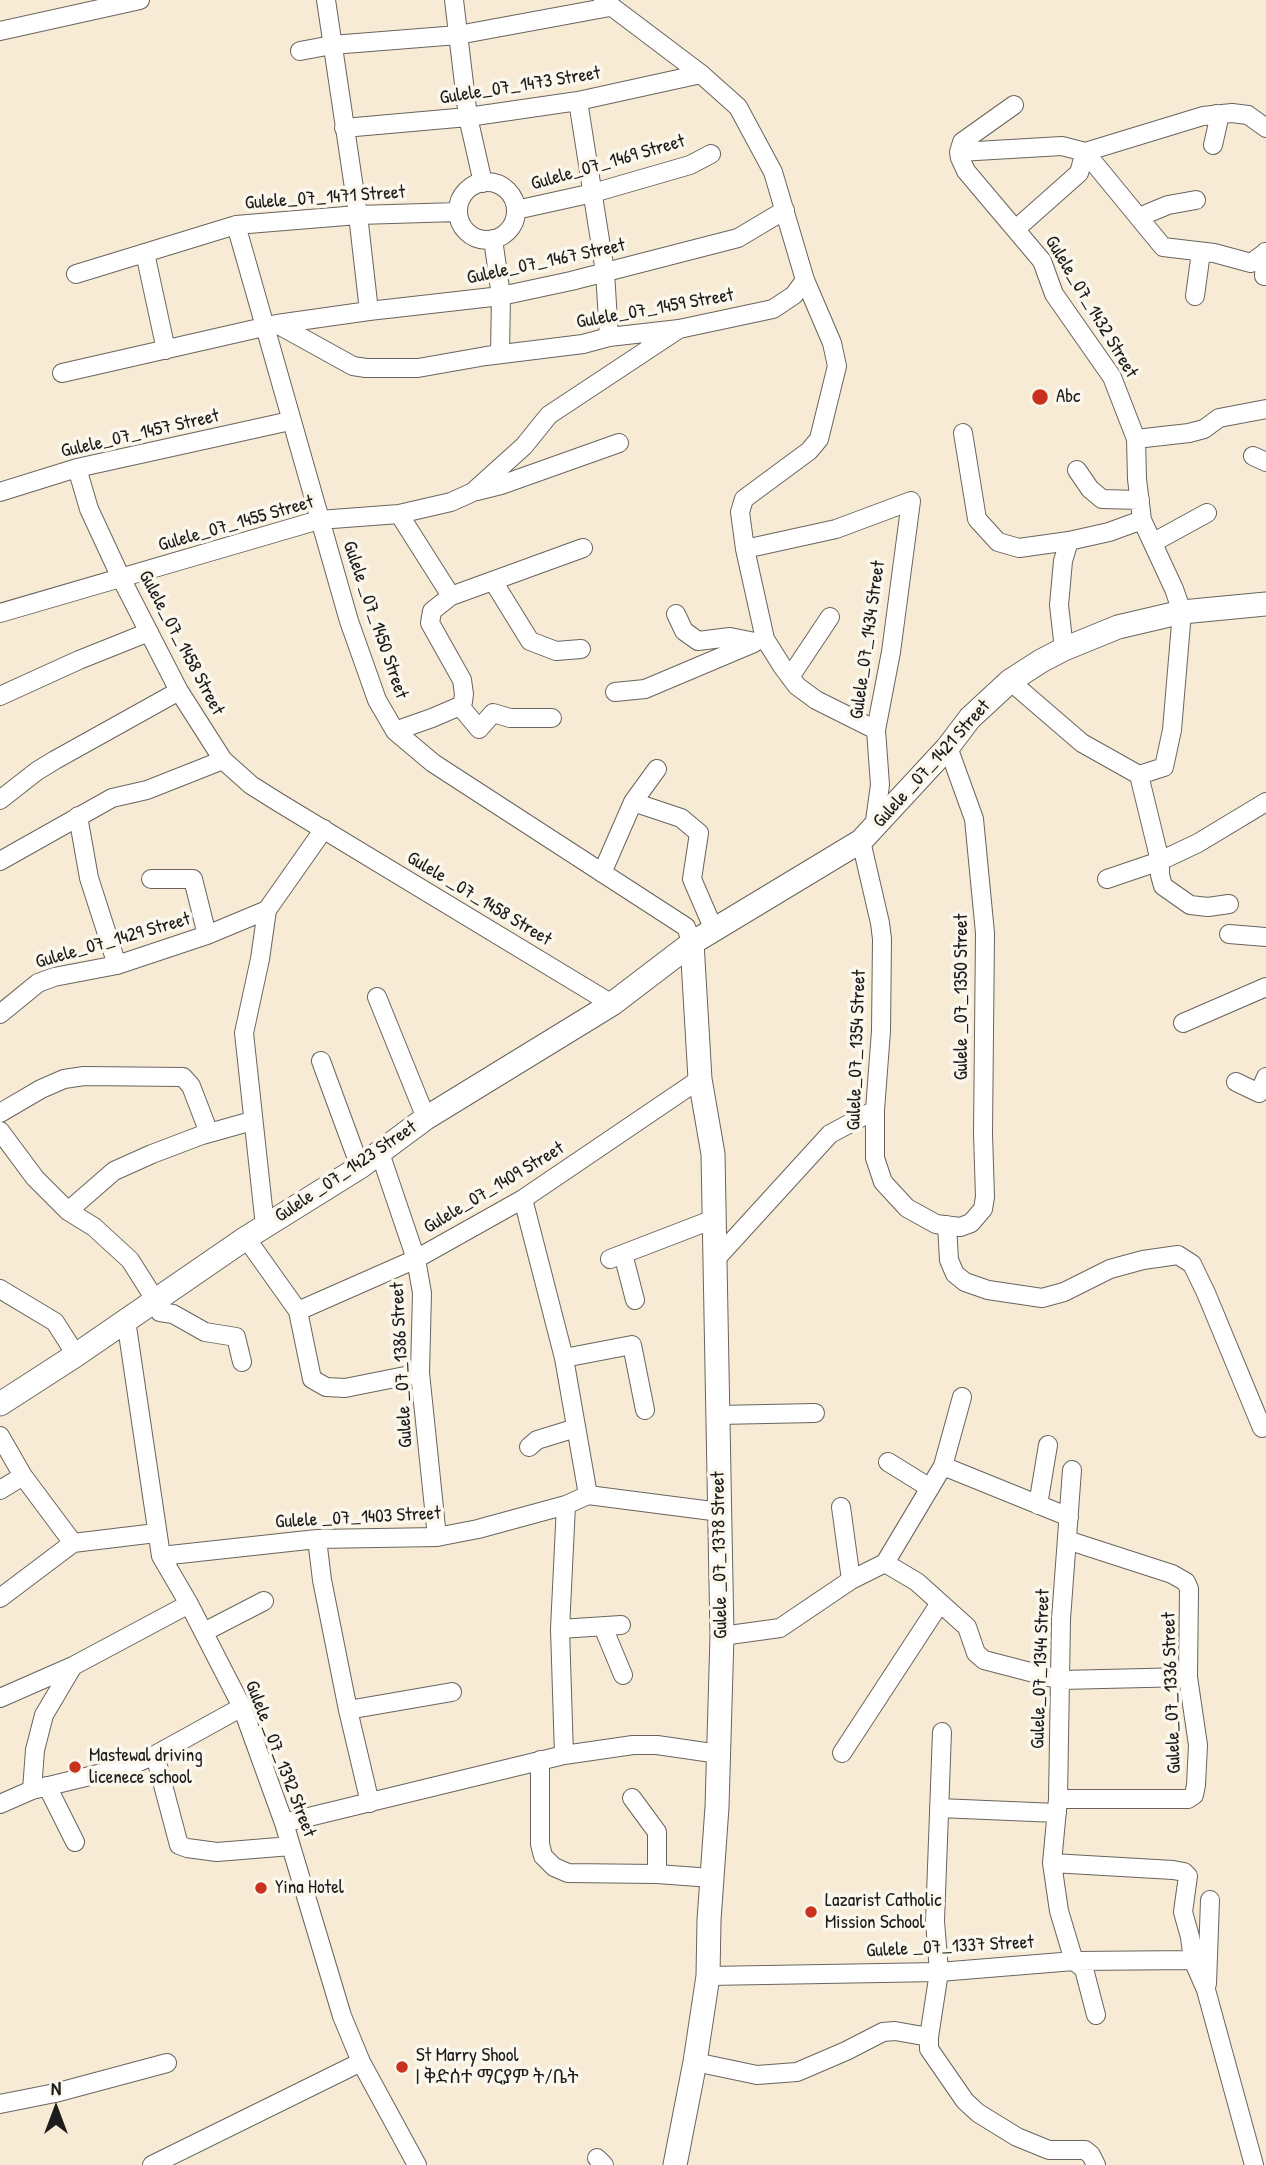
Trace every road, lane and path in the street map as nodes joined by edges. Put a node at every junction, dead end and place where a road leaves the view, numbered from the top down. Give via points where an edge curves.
1 (140, 0) edge
2 (326, 0) edge
3 (454, 0) edge
4 (606, 3) edge
5 (95, 5) edge
6 (0, 31) edge
7 (458, 35) junction
8 (332, 45) junction
9 (300, 51) dead end
10 (701, 74) junction
11 (578, 101) junction
12 (1014, 105) dead end
13 (1216, 114) junction
14 (468, 117) junction
15 (344, 128) junction
16 (1266, 128) edge
17 (1213, 145) dead end
18 (959, 152) junction
19 (1085, 152) junction
20 (711, 153) dead end
21 (483, 183) junction
22 (593, 193) junction
23 (1196, 200) dead end
24 (516, 210) junction
25 (785, 210) junction
26 (458, 212) junction
27 (358, 215) junction
28 (1139, 217) junction
29 (236, 225) junction
30 (1017, 228) junction
31 (494, 239) junction
32 (1201, 251) junction
33 (145, 253) junction
34 (1265, 263) edge
35 (605, 272) junction
36 (76, 274) dead end
37 (805, 281) junction
38 (501, 296) junction
39 (1195, 296) dead end
40 (369, 311) junction
41 (271, 326) junction
42 (679, 329) junction
43 (609, 337) junction
44 (166, 350) junction
45 (500, 354) junction
46 (62, 373) dead end
47 (1266, 409) edge
48 (290, 421) junction
49 (963, 433) dead end
50 (1136, 439) junction
51 (619, 443) dead end
52 (77, 468) junction
53 (1077, 470) dead end
54 (0, 492) edge
55 (473, 492) junction
56 (1140, 500) junction
57 (1207, 513) dead end
58 (399, 514) junction
59 (319, 520) junction
60 (1142, 520) junction
61 (1069, 541) junction
62 (1154, 542) junction
63 (583, 548) dead end
64 (745, 549) junction
65 (121, 578) junction
66 (494, 581) junction
67 (451, 596) junction
68 (1266, 604) edge
69 (1182, 612) junction
70 (0, 613) edge
71 (676, 614) dead end
72 (830, 617) dead end
73 (149, 632) junction
74 (759, 641) junction
75 (581, 649) dead end
76 (1064, 649) junction
77 (790, 677) junction
78 (1010, 681) junction
79 (179, 691) junction
80 (615, 692) dead end
81 (0, 696) edge
82 (460, 706) junction
83 (552, 718) dead end
84 (876, 730) junction
85 (395, 731) junction
86 (948, 747) junction
87 (223, 760) junction
88 (657, 769) dead end
89 (1148, 773) junction
90 (0, 800) edge
91 (634, 802) junction
92 (1266, 802) edge
93 (78, 816) junction
94 (324, 829) junction
95 (867, 835) junction
96 (0, 861) edge
97 (1160, 861) junction
98 (602, 873) junction
99 (151, 879) dead end
100 (1108, 879) dead end
101 (1229, 904) dead end
102 (267, 910) junction
103 (714, 930) junction
104 (1229, 934) dead end
105 (207, 935) junction
106 (1266, 937) edge
107 (692, 943) junction
108 (117, 965) junction
109 (1266, 988) edge
110 (377, 997) dead end
111 (612, 1004) junction
112 (0, 1014) edge
113 (1183, 1023) dead end
114 (321, 1061) dead end
115 (1266, 1077) edge
116 (701, 1079) junction
117 (1236, 1082) dead end
118 (875, 1110) junction
119 (0, 1113) edge
120 (426, 1118) junction
121 (252, 1121) junction
122 (0, 1131) edge
123 (209, 1133) junction
124 (380, 1153) junction
125 (360, 1167) junction
126 (523, 1199) junction
127 (68, 1211) junction
128 (714, 1219) junction
129 (947, 1225) junction
130 (256, 1232) junction
131 (416, 1259) junction
132 (715, 1261) junction
133 (0, 1289) edge
134 (635, 1300) dead end
135 (156, 1301) junction
136 (298, 1311) junction
137 (126, 1320) junction
138 (76, 1355) junction
139 (564, 1358) junction
140 (242, 1362) dead end
141 (420, 1373) junction
142 (962, 1397) dead end
143 (0, 1404) edge
144 (645, 1410) dead end
145 (815, 1413) dead end
146 (718, 1415) junction
147 (576, 1428) junction
148 (1262, 1428) dead end
149 (0, 1436) edge
150 (1048, 1445) dead end
151 (529, 1447) dead end
152 (888, 1462) dead end
153 (943, 1466) junction
154 (1072, 1469) dead end
155 (23, 1476) junction
156 (930, 1489) junction
157 (0, 1490) edge
158 (588, 1495) junction
159 (1038, 1504) junction
160 (566, 1505) junction
161 (841, 1507) dead end
162 (720, 1512) junction
163 (1069, 1517) junction
164 (156, 1533) junction
165 (437, 1537) junction
166 (317, 1539) junction
167 (1067, 1540) junction
168 (73, 1543) junction
169 (161, 1556) junction
170 (885, 1563) junction
171 (851, 1580) junction
172 (0, 1598) edge
173 (264, 1601) dead end
174 (940, 1603) junction
175 (189, 1604) junction
176 (561, 1629) junction
177 (204, 1632) junction
178 (722, 1636) junction
179 (73, 1666) junction
180 (623, 1675) dead end
181 (1188, 1677) junction
182 (1060, 1680) junction
183 (452, 1692) dead end
184 (0, 1698) edge
185 (242, 1707) junction
186 (348, 1710) junction
187 (942, 1732) dead end
188 (842, 1753) dead end
189 (719, 1754) junction
190 (156, 1755) junction
191 (564, 1755) junction
192 (540, 1760) junction
193 (39, 1788) junction
194 (632, 1798) dead end
195 (370, 1803) junction
196 (0, 1804) edge
197 (1058, 1806) junction
198 (939, 1808) junction
199 (284, 1823) junction
200 (75, 1842) dead end
201 (291, 1846) junction
202 (1052, 1863) junction
203 (657, 1874) junction
204 (712, 1878) junction
205 (1210, 1900) dead end
206 (1193, 1960) junction
207 (1074, 1961) junction
208 (939, 1972) junction
209 (708, 1976) junction
210 (1206, 1990) junction
211 (1096, 2015) dead end
212 (929, 2037) junction
213 (361, 2062) junction
214 (695, 2062) junction
215 (167, 2063) dead end
216 (0, 2104) edge
217 (1049, 2158) edge
218 (152, 2165) edge
219 (417, 2165) edge
220 (675, 2165) edge
221 (1096, 2165) edge
222 (1254, 2165) edge

1 - 5 street
2 - 8 street
3 - 7 street
4 - 7 street
4 - 10 street
5 - 6 street
7 - 8 street
7 - 14 street
8 - 9 street
8 - 15 street
10 - 11 street, Gulele_07_1473 Street
10 - 25 street via 738,107 773,172
11 - 14 street, Gulele_07_1473 Street
11 - 22 street
12 - 18 street via 962,142
13 - 16 street via 1248,115
13 - 17 street
13 - 19 street
14 - 15 street, Gulele_07_1473 Street
14 - 21 street
15 - 27 street
18 - 19 street via 1062,146
18 - 30 street, Gulele_07_1432 Street via 966,171
19 - 28 street
19 - 30 street via 1079,173
20 - 22 street, Gulele_07_1469 Street via 690,164
21 - 24 street via 504,187
21 - 26 street via 469,188
22 - 24 street, Gulele_07_1469 Street
22 - 35 street
23 - 28 street
24 - 31 street via 510,229
25 - 35 street, Gulele_07_1467 Street via 738,238
25 - 37 street
26 - 27 street, Gulele_07_1471 Street
26 - 31 street via 474,236
27 - 29 street, Gulele_07_1471 Street
27 - 40 street
28 - 32 street via 1163,247
29 - 33 street, Gulele_07_1471 Street
29 - 41 street, Gulele _07_1450 Street
30 - 50 street, Gulele_07_1432 Street via 1042,261 1066,313 1112,377
31 - 38 street
32 - 34 street
32 - 39 street
33 - 36 street, Gulele_07_1471 Street
33 - 44 street
35 - 38 street, Gulele_07_1467 Street
35 - 43 street
37 - 42 street, Gulele_07_1459 Street via 773,309
37 - 64 street via 832,343 837,366 833,388 819,439 809,452 744,499 740,512
38 - 40 street, Gulele_07_1467 Street
38 - 45 street
40 - 41 street, Gulele_07_1467 Street
41 - 44 street, Gulele_07_1467 Street
41 - 45 street, Gulele_07_1459 Street via 366,369 418,368
41 - 48 street, Gulele _07_1450 Street
42 - 43 street, Gulele_07_1459 Street
42 - 55 street, Gulele_07_1455 Street via 549,415 524,446
43 - 45 street, Gulele_07_1459 Street
44 - 46 street, Gulele_07_1467 Street
47 - 50 street via 1219,418 1189,433
48 - 52 street, Gulele_07_1457 Street
48 - 59 street, Gulele _07_1450 Street
49 - 61 street via 976,519 999,542 1018,548
50 - 56 street, Gulele_07_1432 Street
51 - 55 street
52 - 54 street, Gulele_07_1457 Street
52 - 65 street, Gulele_07_1458 Street via 89,509
53 - 56 street via 1102,499
55 - 58 street, Gulele_07_1455 Street via 452,502
56 - 60 street, Gulele_07_1432 Street
57 - 62 street
58 - 59 street, Gulele_07_1455 Street
58 - 67 street
59 - 65 street, Gulele_07_1455 Street
59 - 85 street, Gulele _07_1450 Street via 377,699
60 - 61 street
60 - 62 street, Gulele_07_1432 Street
61 - 76 street via 1059,605
62 - 69 street, Gulele_07_1432 Street
63 - 66 street
64 - 74 street
64 - 84 street, Gulele_07_1434 Street via 836,529 911,501
65 - 70 street, Gulele_07_1455 Street
65 - 73 street, Gulele_07_1458 Street
66 - 67 street
66 - 75 street via 530,641 556,651
67 - 82 street via 429,616 462,680
68 - 69 main road, Gulele _07_1421 Street
69 - 76 main road, Gulele _07_1421 Street via 1104,631
69 - 89 street via 1172,730 1164,766
71 - 74 street via 684,631 698,641 730,637
72 - 77 street
73 - 79 street, Gulele_07_1458 Street
73 - 81 street
74 - 77 street
74 - 80 street via 645,689
76 - 78 main road, Gulele _07_1421 Street
77 - 84 street via 816,700
78 - 86 main road, Gulele _07_1421 Street via 970,718
78 - 89 street via 1082,743
79 - 87 street, Gulele_07_1458 Street
79 - 90 street via 55,760
82 - 83 street via 479,729 493,713 510,718
82 - 85 street
84 - 95 street, Gulele_07_1434 Street via 880,785
85 - 98 street, Gulele _07_1450 Street via 433,763
86 - 95 main road, Gulele _07_1421 Street
86 - 129 street, Gulele _07_1350 Street via 974,819 985,933 986,1005 983,1209 971,1223
87 - 93 street via 147,790 113,798
87 - 94 street, Gulele_07_1458 Street via 251,785
88 - 91 street
89 - 97 street
91 - 98 street
91 - 103 street via 681,818 699,833 692,879
92 - 97 street
93 - 96 street
93 - 108 street via 89,878
94 - 102 street
94 - 111 street, Gulele _07_1458 Street
95 - 103 main road, Gulele _07_1421 Street
95 - 118 street, Gulele_07_1354 Street via 882,939
97 - 100 street
97 - 101 street via 1163,886 1190,905
98 - 107 street, Gulele _07_1450 Street via 686,926
99 - 105 street, Gulele_07_1429 Street via 193,880
102 - 105 street, Gulele_07_1429 Street
102 - 121 street via 244,1033
103 - 107 main road, Gulele _07_1421 Street
104 - 106 street
105 - 108 street, Gulele_07_1429 Street
107 - 111 main road, Gulele _07_1423 Street
107 - 116 main road, Gulele _07_1378 Street
108 - 112 street, Gulele_07_1429 Street via 38,983
109 - 113 street
110 - 120 street
111 - 120 main road, Gulele _07_1423 Street
114 - 125 street
115 - 117 street via 1259,1093
116 - 126 street, Gulele_07_1409 Street
116 - 128 main road, Gulele _07_1378 Street via 713,1153
118 - 129 street, Gulele_07_1354 Street via 875,1158 883,1182 907,1208
118 - 132 street via 830,1133
119 - 123 street via 64,1079 183,1077
120 - 124 main road, Gulele _07_1423 Street
121 - 123 street
121 - 130 street
122 - 127 street via 35,1178
123 - 127 street via 114,1171
124 - 125 main road, Gulele _07_1423 Street
124 - 131 street, Gulele _07_1386 Street
125 - 130 main road, Gulele _07_1423 Street
126 - 131 street, Gulele_07_1409 Street
126 - 139 street
127 - 135 street via 94,1227 130,1261
128 - 132 main road, Gulele _07_1378 Street
128 - 134 street via 617,1256
129 - 148 street via 949,1261 955,1274 988,1290 1042,1298 1143,1260 1178,1255 1192,1264
130 - 135 main road, Gulele _07_1423 Street
130 - 136 street
131 - 136 street, Gulele_07_1409 Street
131 - 141 street, Gulele _07_1386 Street via 422,1293
132 - 146 main road, Gulele _07_1378 Street
133 - 138 street via 55,1322
135 - 137 main road, Gulele _07_1423 Street
135 - 140 street via 160,1312 205,1332 236,1337
136 - 141 street via 313,1379 326,1387 345,1388
137 - 138 main road, Gulele _07_1423 Street
137 - 164 street, Gulele _07_1392 Street
138 - 143 main road, Gulele _07_1423 Street
139 - 144 street via 632,1345
139 - 147 street
141 - 165 street, Gulele _07_1386 Street
142 - 153 street
145 - 146 street
146 - 162 main road, Gulele _07_1378 Street
147 - 151 street
147 - 158 street
149 - 155 street
150 - 159 street
152 - 156 street
153 - 156 street
153 - 159 street
154 - 163 street, Gulele_07_1344 Street
155 - 157 street
155 - 168 street
156 - 170 street
158 - 160 street, Gulele _07_1403 Street
158 - 162 street
159 - 163 street
160 - 165 street, Gulele _07_1403 Street
160 - 176 street
161 - 171 street
162 - 178 main road, Gulele _07_1378 Street
163 - 167 street, Gulele_07_1344 Street
164 - 168 street
164 - 169 street, Gulele _07_1392 Street
165 - 166 street, Gulele _07_1403 Street
166 - 169 street, Gulele _07_1403 Street
166 - 186 street
167 - 181 street, Gulele_07_1336 Street via 1182,1577 1189,1589
167 - 182 street, Gulele_07_1344 Street
168 - 172 street
169 - 175 street, Gulele _07_1392 Street
170 - 171 street
170 - 174 street
171 - 178 street via 780,1628
173 - 177 street
174 - 182 street via 967,1627 979,1657
174 - 188 street
175 - 177 street, Gulele _07_1392 Street
175 - 179 street
176 - 180 street via 612,1626
176 - 191 street
177 - 185 street, Gulele _07_1392 Street
178 - 189 main road, Gulele _07_1378 Street
179 - 184 street
179 - 193 street via 44,1715 35,1750
181 - 182 street
181 - 197 street, Gulele_07_1336 Street via 1198,1745 1194,1795 1188,1799
182 - 197 street, Gulele_07_1344 Street
183 - 186 street
185 - 190 street
185 - 199 street, Gulele _07_1392 Street
186 - 195 street
187 - 198 street
189 - 191 street via 633,1745
189 - 204 main road, Gulele _07_1378 Street
190 - 193 street via 127,1767
190 - 201 street via 179,1845 216,1852
191 - 192 street
192 - 195 street
192 - 203 street via 540,1844 543,1856 554,1867 568,1873
193 - 196 street
193 - 200 street
194 - 203 street via 657,1832
195 - 199 street
197 - 198 street
197 - 202 street, Gulele_07_1344 Street
198 - 208 street via 934,1921
199 - 201 street, Gulele _07_1392 Street
201 - 213 street, Gulele _07_1392 Street via 342,2016
202 - 206 street via 1184,1872 1188,1876 1183,1912
202 - 207 street, Gulele_07_1344 Street via 1059,1912
203 - 204 street
204 - 209 main road, Gulele _07_1378 Street
205 - 210 street
206 - 207 street, Gulele _07_1337 Street
206 - 210 street
207 - 208 street, Gulele _07_1337 Street
207 - 211 street, Gulele_07_1344 Street via 1084,1969
208 - 209 street, Gulele _07_1337 Street
208 - 212 street
209 - 214 main road, Gulele _07_1378 Street
210 - 222 street
212 - 214 street via 883,2032 797,2072 757,2075
212 - 217 street via 929,2049 965,2101
213 - 218 street
213 - 219 street, Gulele _07_1392 Street
214 - 220 main road, Gulele _07_1378 Street
215 - 216 street
217 - 221 street via 1085,2150

